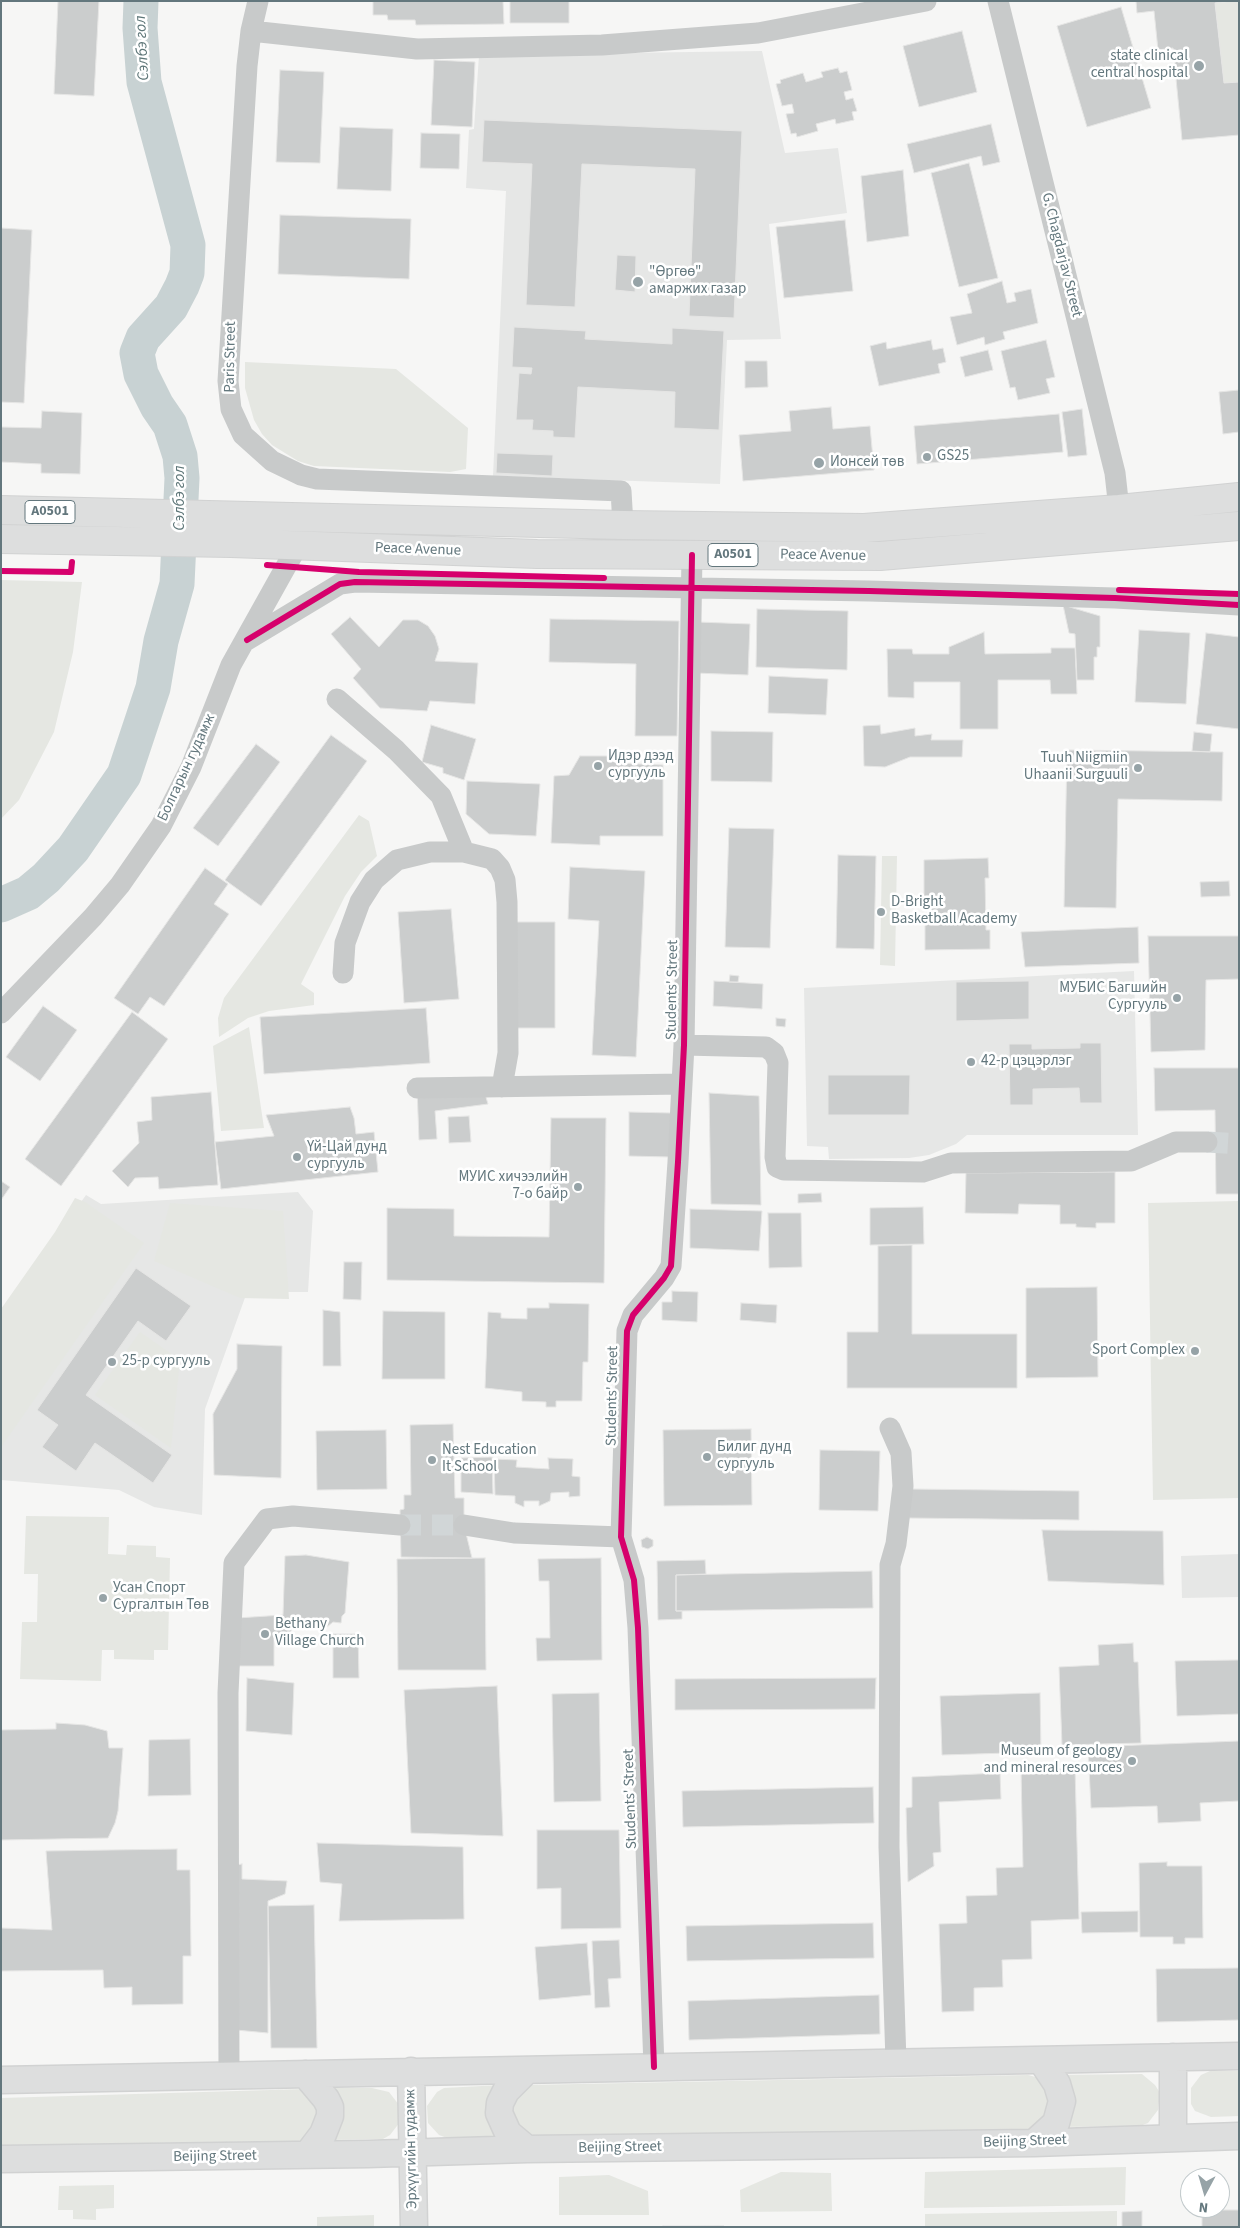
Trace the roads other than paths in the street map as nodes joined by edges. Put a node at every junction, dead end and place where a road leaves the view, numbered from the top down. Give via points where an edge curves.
1 (258, 1) edge
2 (926, 1) edge
3 (998, 1) edge
4 (251, 31) junction
5 (1239, 497) edge
6 (1119, 509) junction
7 (1, 510) edge
8 (623, 525) junction
9 (1239, 526) edge
10 (1, 539) edge
11 (298, 545) junction
12 (692, 555) junction
13 (692, 588) junction
14 (1239, 605) edge
15 (246, 640) junction
16 (337, 699) dead end
17 (464, 852) junction
18 (343, 973) dead end
19 (1, 1013) edge
20 (684, 1045) junction
21 (682, 1084) junction
22 (502, 1087) junction
23 (417, 1088) dead end
24 (1207, 1142) tunnel mouth
25 (890, 1428) dead end
26 (400, 1525) tunnel mouth
27 (464, 1525) tunnel mouth
28 (622, 1537) junction
29 (1239, 2056) edge
30 (1173, 2057) junction
31 (1041, 2060) junction
32 (896, 2062) junction
33 (654, 2067) junction
34 (527, 2070) junction
35 (411, 2071) junction
36 (305, 2074) junction
37 (229, 2075) junction
38 (1, 2080) edge
39 (1239, 2136) edge
40 (1173, 2137) junction
41 (1034, 2143) junction
42 (527, 2149) junction
43 (412, 2153) junction
44 (307, 2155) junction
45 (6, 2163) edge
46 (414, 2227) edge

1 - 4 street, Paris Street
2 - 4 street via 758,33 602,45 417,49
3 - 6 street, G. Chagdarjav Street via 1112,464
4 - 8 street, Paris Street via 228,381 231,409 243,435 272,461 301,476 317,479 621,491
5 - 6 highway, Peace Avenue / A0501
6 - 8 highway, Peace Avenue / A0501 via 864,528
7 - 8 highway, Peace Avenue / A0501
9 - 12 highway, Peace Avenue / A0501 via 880,556
10 - 11 highway, Peace Avenue / A0501
11 - 12 highway, Peace Avenue / A0501 via 536,554
11 - 15 street, Болгарын гудамж
12 - 13 street, Students' Street
13 - 14 street via 1095,597
13 - 15 street via 355,582 340,584
13 - 20 street, Students' Street
15 - 19 street, Болгарын гудамж via 231,665 191,767 155,834 93,917
16 - 17 street via 396,750 441,796
17 - 18 street via 430,852 398,860 374,880 360,902 345,943
17 - 22 street via 492,859 505,880 508,1053
20 - 21 street, Students' Street
20 - 24 street via 766,1047 774,1053 778,1063 775,1157 777,1167 784,1170 923,1172 950,1162 1131,1161 1176,1142
21 - 22 street
21 - 28 street, Students' Street via 670,1266 664,1278 632,1315 627,1331
22 - 23 street
25 - 32 street via 901,1454 904,1486 890,1565 890,1847
26 - 37 street via 293,1516 267,1519 234,1563 228,1693
27 - 28 street via 514,1534
28 - 33 street, Students' Street via 634,1580 638,1628
29 - 30 main road
30 - 31 main road
30 - 40 main road
31 - 32 main road
31 - 41 main road via 1057,2084 1062,2101 1056,2123
32 - 33 main road
33 - 34 main road
34 - 35 main road
34 - 42 main road via 506,2091 499,2113 508,2133
35 - 36 main road
35 - 43 main road, Эрхүүгийн гудамж
36 - 37 main road
36 - 44 main road via 326,2099 330,2116 323,2134
37 - 38 main road
39 - 40 main road, Beijing Street
40 - 41 main road, Beijing Street
41 - 42 main road, Beijing Street
42 - 43 main road, Beijing Street
43 - 44 main road, Beijing Street
43 - 46 main road, Эрхүүгийн гудамж
44 - 45 main road, Beijing Street

